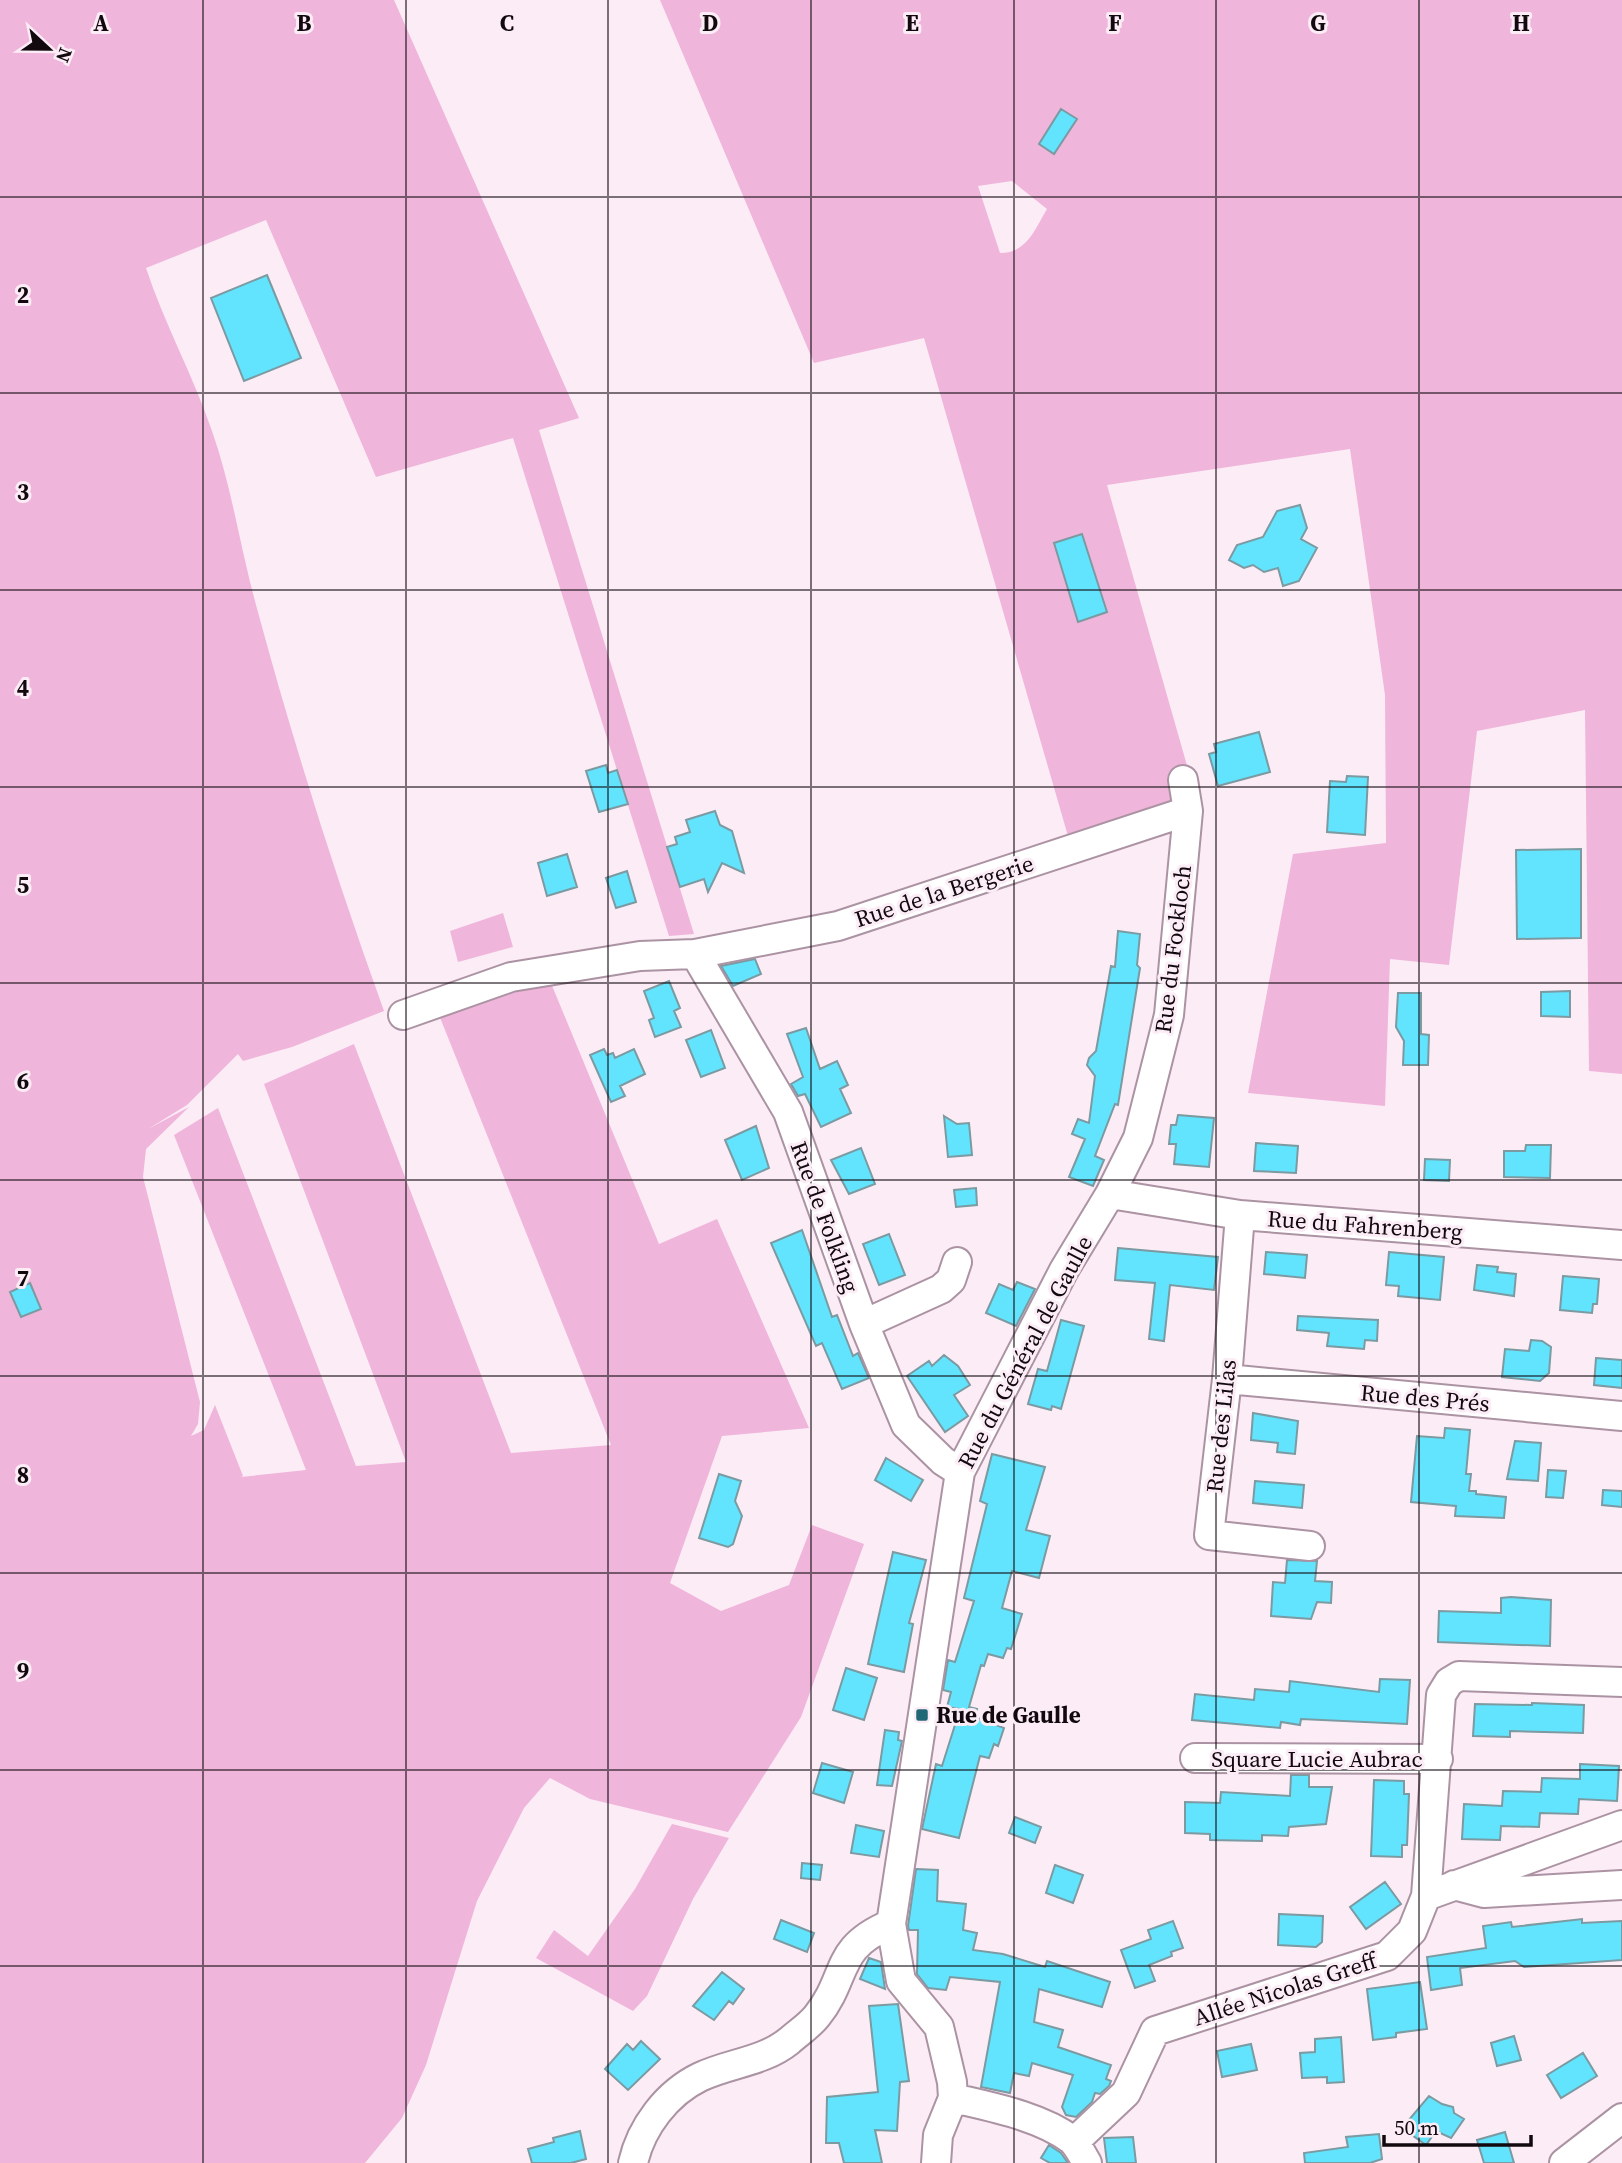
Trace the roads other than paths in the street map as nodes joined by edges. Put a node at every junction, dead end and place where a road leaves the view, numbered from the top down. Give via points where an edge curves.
1 (1183, 780) dead end
2 (1188, 811) junction
3 (695, 954) junction
4 (403, 1015) dead end
5 (1110, 1194) junction
6 (1240, 1215) junction
7 (1622, 1245) edge
8 (957, 1262) dead end
9 (864, 1324) junction
10 (1227, 1379) junction
11 (1622, 1416) edge
12 (960, 1472) junction
13 (1310, 1546) dead end
14 (1622, 1682) edge
15 (1195, 1758) dead end
16 (1438, 1759) junction
17 (1622, 1825) edge
18 (1454, 1885) junction
19 (1622, 1885) edge
20 (1426, 1896) junction
21 (891, 1924) junction
22 (953, 2098) junction
23 (1622, 2118) edge
24 (1081, 2153) edge
25 (633, 2163) edge
26 (936, 2163) edge
27 (1564, 2163) edge

1 - 2 street, Rue du Fockloch
2 - 3 street, Rue de la Bergerie via 838,926
2 - 5 street, Rue du Fockloch via 1169,1015 1138,1138
3 - 4 street, Rue de la Bergerie via 640,956 511,977
3 - 9 street, Rue de Folkling via 788,1112
5 - 6 street, Rue du Fahrenberg
5 - 12 street, Rue du Général de Gaulle via 1064,1270
6 - 7 street, Rue du Fahrenberg
6 - 10 street, Rue des Lilas
8 - 9 street via 951,1280 941,1289
9 - 12 street, Rue de Folkling via 906,1425
10 - 11 street, Rue des Prés
10 - 13 street, Rue des Lilas via 1209,1535
12 - 21 street, Rue du Général de Gaulle
14 - 16 street, Allée Nicolas Greff via 1459,1676 1441,1695
15 - 16 street, Square Lucie Aubrac
16 - 20 street, Allée Nicolas Greff
17 - 18 street
18 - 19 street via 1485,1893
18 - 20 street
20 - 24 street, Allée Nicolas Greff via 1412,1931 1387,1956 1155,2031 1126,2093
21 - 22 street, Rue du Général de Gaulle via 901,1981 939,2027
21 - 25 street via 854,1946 817,2016 786,2043 699,2078 660,2106
22 - 24 street via 1001,2109
22 - 26 street via 938,2134
23 - 27 street

